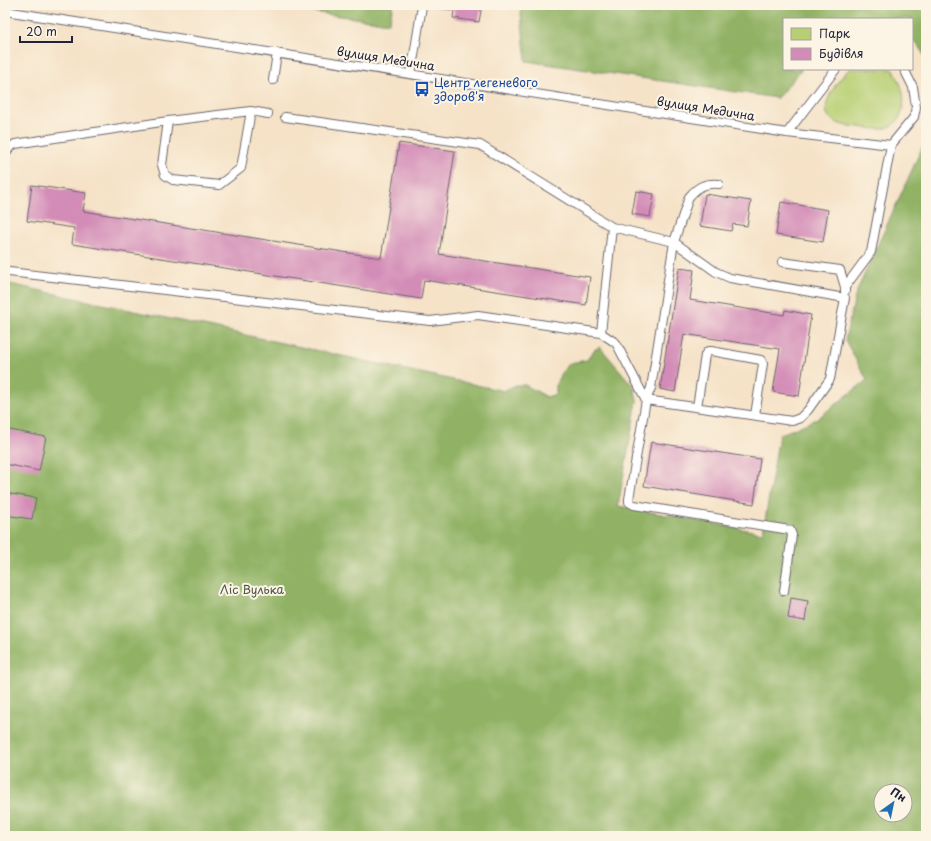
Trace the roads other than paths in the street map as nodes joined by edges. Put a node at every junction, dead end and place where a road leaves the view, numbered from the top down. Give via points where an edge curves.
1 (422, 6) dead end
2 (5, 11) edge
3 (277, 53) junction
4 (835, 70) edge
5 (904, 70) edge
6 (411, 74) junction
7 (273, 80) dead end
8 (251, 112) junction
9 (268, 114) dead end
10 (285, 117) dead end
11 (168, 121) junction
12 (787, 132) junction
13 (891, 145) junction
14 (5, 155) edge
15 (719, 184) dead end
16 (612, 228) junction
17 (674, 242) junction
18 (782, 262) dead end
19 (5, 271) edge
20 (845, 288) junction
21 (845, 298) junction
22 (601, 333) junction
23 (646, 400) junction
24 (697, 407) junction
25 (755, 415) junction
26 (784, 591) dead end

1 - 6 lane
2 - 3 lane, вулиця Медична
3 - 6 lane, вулиця Медична
3 - 7 lane
4 - 12 lane
5 - 13 lane via 913,88 916,107 914,117
6 - 12 lane, вулиця Медична
8 - 9 lane
8 - 11 lane
8 - 11 lane via 241,168 219,185 173,180 165,175 162,165
10 - 16 lane via 480,145
11 - 14 lane via 15,144 8,148
12 - 13 lane, вулиця Медична
13 - 20 lane via 871,252
15 - 17 lane via 699,187 689,197
16 - 17 lane
16 - 22 lane
17 - 21 lane via 716,272 730,278
17 - 23 lane via 652,388
18 - 20 lane via 840,270
19 - 22 lane via 430,321 478,315
20 - 21 lane
21 - 25 lane via 830,379 808,410 800,418 792,420
22 - 23 lane via 616,343
23 - 24 lane
23 - 26 lane via 630,502 634,505 790,530 792,535
24 - 25 lane
24 - 25 lane via 705,355 711,351 761,360 763,364

